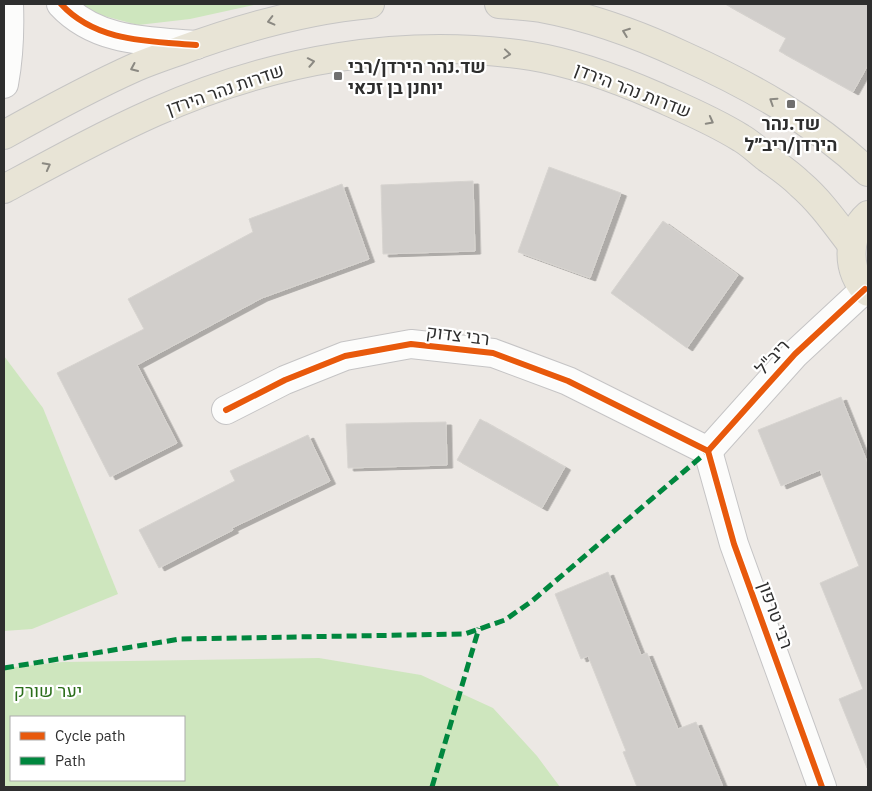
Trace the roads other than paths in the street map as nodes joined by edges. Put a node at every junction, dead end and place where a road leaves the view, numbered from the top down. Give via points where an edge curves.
1 (10, 4) edge
2 (61, 4) edge
3 (370, 4) edge
4 (499, 4) edge
5 (196, 44) junction
6 (4, 84) edge
7 (4, 135) edge
8 (868, 172) edge
9 (4, 189) edge
10 (868, 215) edge
11 (852, 245) junction
12 (866, 291) edge
13 (226, 410) dead end
14 (708, 452) junction
15 (822, 787) edge

1 - 6 street via 10,40
2 - 5 street via 71,15 92,28 117,36
3 -> 5 main road via 269,21
8 -> 4 main road via 808,124 721,72 607,24 540,8
5 -> 7 main road via 137,67
9 -> 11 main road, שדרות נהר הירדן via 156,112 272,71 342,56 412,48 470,50 532,56 592,71 699,115 742,138 801,184
10 - 11 main road via 857,230
11 - 12 main road via 853,268
12 - 14 street, ריב"ל via 795,354
13 - 14 street, רבי צדוק via 285,380 346,356 411,344 493,353 568,381
14 - 15 street, רבי טרפון via 734,544

